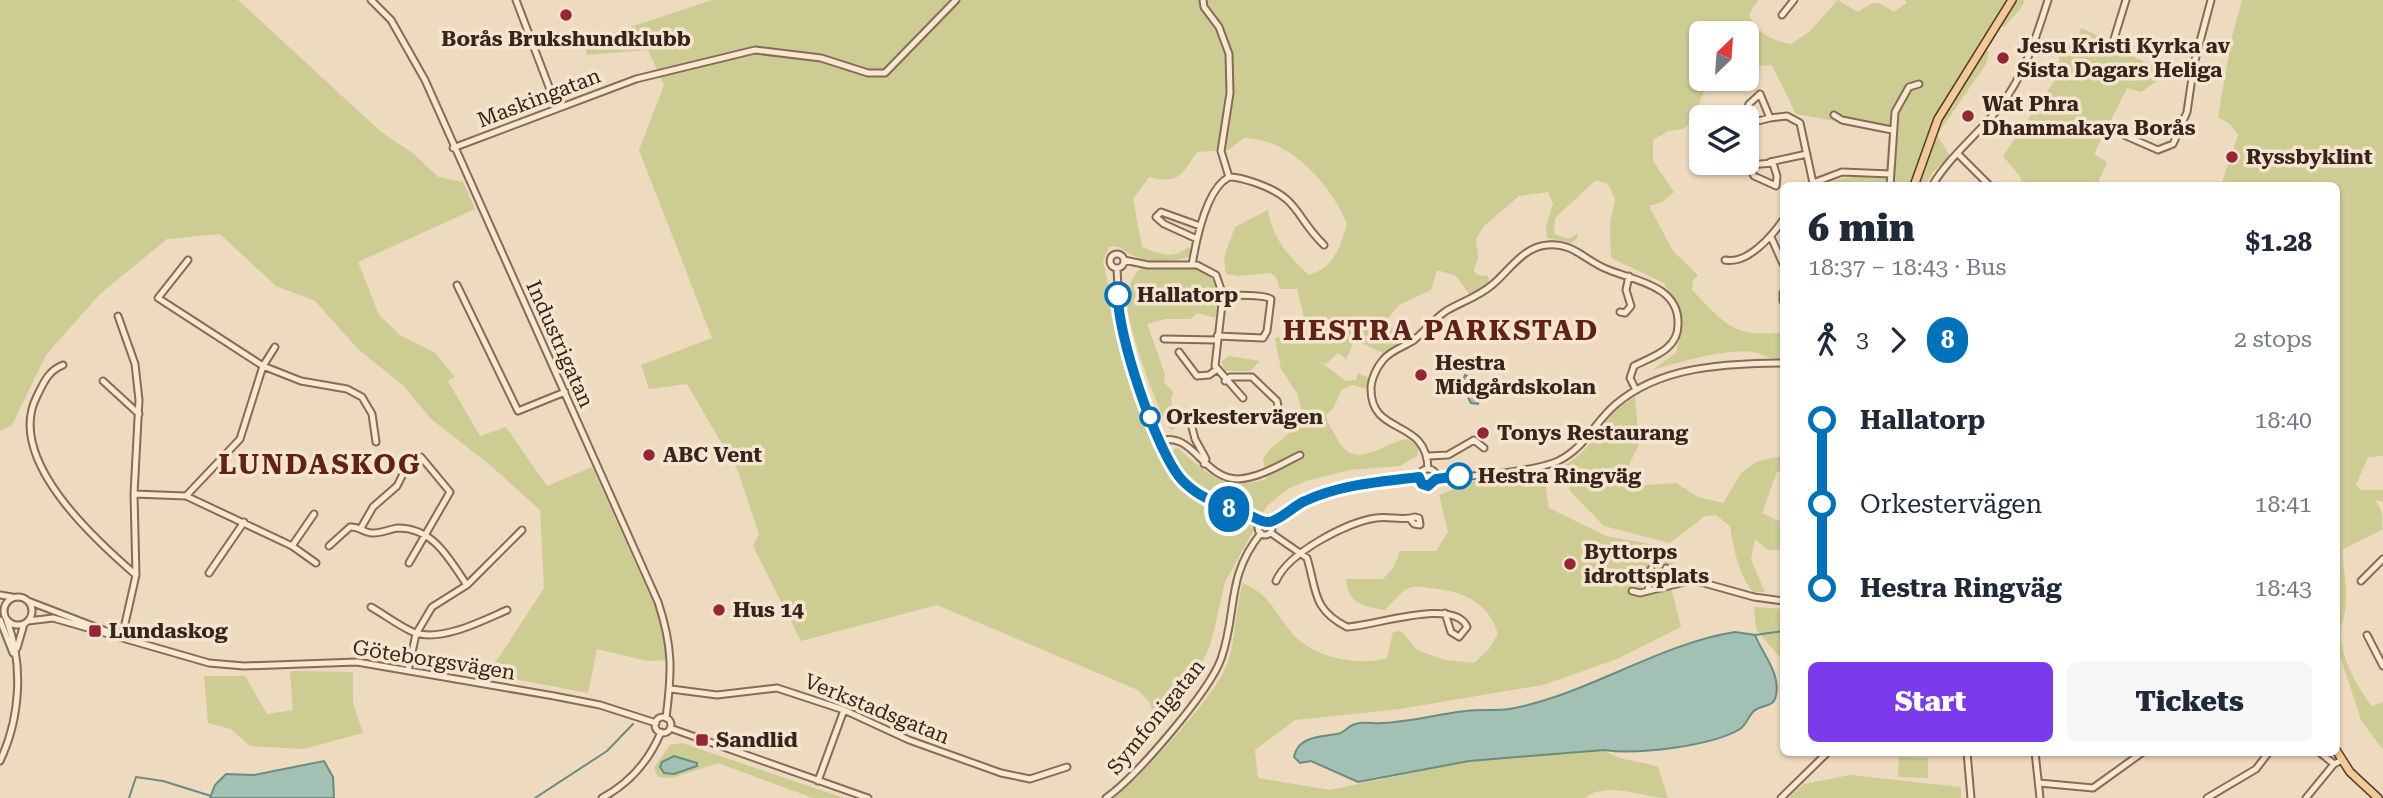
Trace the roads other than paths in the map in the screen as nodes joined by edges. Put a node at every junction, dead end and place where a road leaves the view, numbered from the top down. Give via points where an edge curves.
1 (371, 0) edge
2 (516, 0) edge
3 (956, 0) edge
4 (1203, 0) edge
5 (1794, 0) edge
6 (2012, 0) edge
7 (2048, 0) edge
8 (2126, 0) edge
9 (2211, 0) edge
10 (1782, 15) dead end
11 (2114, 39) dead end
12 (1919, 84) dead end
13 (1749, 105) edge
14 (557, 108) junction
15 (1834, 115) dead end
16 (1770, 118) junction
17 (1759, 121) edge
18 (1892, 130) junction
19 (2126, 136) dead end
20 (453, 148) junction
21 (1807, 153) junction
22 (1958, 154) junction
23 (1759, 162) edge
24 (1770, 162) junction
25 (1891, 174) junction
26 (1754, 175) edge
27 (1229, 177) junction
28 (1812, 182) edge
29 (1817, 182) edge
30 (1891, 182) edge
31 (1914, 182) edge
32 (1935, 182) edge
33 (1986, 182) edge
34 (1780, 224) edge
35 (1200, 226) junction
36 (1771, 237) junction
37 (1196, 239) junction
38 (1324, 245) dead end
39 (1780, 257) edge
40 (188, 260) dead end
41 (1124, 260) junction
42 (1725, 260) dead end
43 (1192, 265) junction
44 (1117, 268) junction
45 (1629, 276) junction
46 (457, 285) dead end
47 (1223, 295) junction
48 (1620, 312) dead end
49 (118, 316) dead end
50 (1217, 338) junction
51 (1164, 339) dead end
52 (275, 347) dead end
53 (1179, 352) dead end
54 (1780, 363) edge
55 (63, 365) dead end
56 (263, 366) junction
57 (1216, 370) junction
58 (103, 381) dead end
59 (1225, 381) junction
60 (1636, 390) junction
61 (565, 393) junction
62 (1243, 398) dead end
63 (1279, 412) dead end
64 (139, 414) junction
65 (1191, 423) dead end
66 (1159, 441) junction
67 (376, 442) dead end
68 (1484, 448) dead end
69 (1300, 455) dead end
70 (1428, 456) junction
71 (1204, 464) junction
72 (1428, 469) junction
73 (1419, 477) junction
74 (1436, 479) junction
75 (134, 494) junction
76 (186, 496) junction
77 (314, 514) dead end
78 (1410, 519) dead end
79 (244, 522) junction
80 (1260, 522) junction
81 (1271, 523) junction
82 (360, 528) junction
83 (522, 530) dead end
84 (1261, 533) junction
85 (1271, 533) junction
86 (427, 535) junction
87 (292, 546) junction
88 (329, 546) dead end
89 (1302, 553) junction
90 (2383, 559) edge
91 (316, 563) dead end
92 (409, 563) dead end
93 (1666, 568) dead end
94 (1651, 569) dead end
95 (209, 573) dead end
96 (136, 575) junction
97 (1276, 581) dead end
98 (2361, 581) dead end
99 (467, 585) junction
100 (1662, 588) junction
101 (1648, 591) junction
102 (1632, 592) dead end
103 (0, 595) edge
104 (15, 597) junction
105 (28, 601) junction
106 (1780, 601) edge
107 (371, 607) dead end
108 (508, 610) dead end
109 (1445, 613) junction
110 (3, 617) edge
111 (27, 622) junction
112 (416, 634) junction
113 (2367, 635) dead end
114 (122, 637) junction
115 (16, 652) junction
116 (16, 662) junction
117 (2383, 666) edge
118 (408, 671) junction
119 (671, 689) junction
120 (845, 710) junction
121 (666, 718) junction
122 (656, 723) junction
123 (670, 728) junction
124 (661, 732) junction
125 (1824, 756) edge
126 (1967, 756) edge
127 (2036, 756) edge
128 (2137, 756) edge
129 (2266, 756) edge
130 (2327, 756) edge
131 (2337, 756) edge
132 (0, 761) edge
133 (2338, 762) junction
134 (1068, 767) dead end
135 (818, 781) junction
136 (2039, 783) junction
137 (2093, 788) junction
138 (602, 798) edge
139 (868, 798) edge
140 (1106, 798) edge
141 (1781, 798) edge
142 (1971, 798) edge
143 (2040, 798) edge
144 (2095, 798) edge
145 (2207, 798) edge
146 (2306, 798) edge
147 (2378, 798) edge

1 - 20 street, Industrigatan via 391,20 408,48
2 - 14 street
3 - 14 street, Maskingatan via 885,73 869,73 821,58 755,50 636,79
4 - 27 street via 1229,54 1230,93 1221,151
5 - 10 street
6 - 31 main road via 1938,119
7 - 22 street via 2014,85
8 - 11 street
9 - 19 street via 2189,102 2170,147 2156,149
12 - 18 street via 1901,98
13 - 16 street via 1760,94
14 - 20 street, Maskingatan
15 - 18 street
16 - 17 street
16 - 21 street via 1797,119
18 - 25 street
20 - 61 street, Industrigatan
21 - 24 street
21 - 28 street
22 - 32 street
22 - 33 street
23 - 24 street
24 - 26 street via 1776,169 1774,187
25 - 29 street via 1842,172
25 - 30 street
27 - 35 street
27 - 38 street via 1287,197
34 - 36 street
35 - 37 street
35 - 37 street via 1161,212 1156,217
36 - 39 street
36 - 42 street via 1735,261
37 - 43 street
40 - 56 street via 158,298
41 - 43 street
41 - 44 street
41 - 44 street via 1119,254 1112,256 1111,264
43 - 47 street via 1213,272
44 - 66 street via 1120,329
45 - 48 street via 1626,290 1632,306
45 - 60 street via 1661,291 1673,304 1678,323 1667,349 1632,368 1630,378
45 - 70 street via 1609,271 1573,248 1536,247 1487,289 1444,312 1386,357 1372,383 1374,404 1387,422 1418,438
46 - 61 street via 518,411
47 - 50 street
47 - 50 street via 1264,295 1271,299 1272,308 1263,338
49 - 64 street via 135,364
50 - 51 street
50 - 57 street
52 - 56 street
53 - 57 street via 1197,376
54 - 60 street via 1703,367
55 - 96 street via 51,369 47,376 31,407 28,431 48,483
56 - 67 street via 362,397 372,414
56 - 76 street via 240,439
57 - 59 street
58 - 64 street
59 - 62 street
59 - 63 street via 1251,377 1277,401
60 - 74 street via 1612,408 1583,444 1559,460
61 - 119 street, Industrigatan via 658,602 670,643
64 - 75 street
65 - 71 street
66 - 71 street via 1184,442
66 - 80 street via 1172,468 1187,485 1210,501
68 - 70 street via 1474,440 1448,455
69 - 71 street via 1240,479 1219,475
70 - 72 street
72 - 73 street
72 - 74 street
73 - 74 street via 1428,486
73 - 81 street via 1369,482 1323,494
75 - 76 street
75 - 96 street
76 - 79 street
77 - 87 street
78 - 89 street via 1365,520
79 - 87 street
79 - 95 street
80 - 81 street
80 - 84 street
81 - 85 street
82 - 86 street via 370,533 396,528
82 - 86 street via 373,507 397,486 410,460 418,456 450,492
82 - 88 street via 350,527
83 - 99 street
84 - 85 street
84 - 140 street, Symfonigatan via 1238,570 1222,656 1211,680 1143,763
85 - 89 street
86 - 92 street
86 - 99 street
87 - 91 street
89 - 97 street
89 - 109 street via 1324,612 1347,627
90 - 98 street
93 - 100 street
94 - 101 street
96 - 114 street
99 - 112 street via 432,607
100 - 101 street
100 - 106 street via 1693,580
101 - 102 street
103 - 104 street
104 - 105 street
104 - 110 street via 6,603
105 - 111 street via 32,609
105 - 114 street, Göteborgsvägen
107 - 112 street
108 - 112 street via 448,632
109 - 109 street via 1451,632 1463,636 1464,621
110 - 111 street via 14,625
110 - 115 street
110 - 116 street
111 - 114 street, Göteborgsvägen via 53,618
111 - 115 street
112 - 118 street
113 - 117 street
114 - 118 street, Göteborgsvägen via 225,665 341,661
115 - 116 street
116 - 132 street via 14,721
118 - 122 street, Göteborgsvägen via 589,703
119 - 120 street, Verkstadsgatan via 717,695 777,688
119 - 121 street, Industrigatan
120 - 134 street, Verkstadsgatan via 909,740 1001,773 1030,779
120 - 135 street
121 - 122 street
121 - 123 street
122 - 124 street
123 - 124 street
123 - 135 street
124 - 138 street via 640,768
125 - 141 street
126 - 142 street
127 - 136 street
128 - 137 street
129 - 145 street via 2256,769
130 - 133 street
131 - 133 main road
133 - 146 street
133 - 147 main road
135 - 139 street
136 - 137 street
136 - 143 street
137 - 144 street

